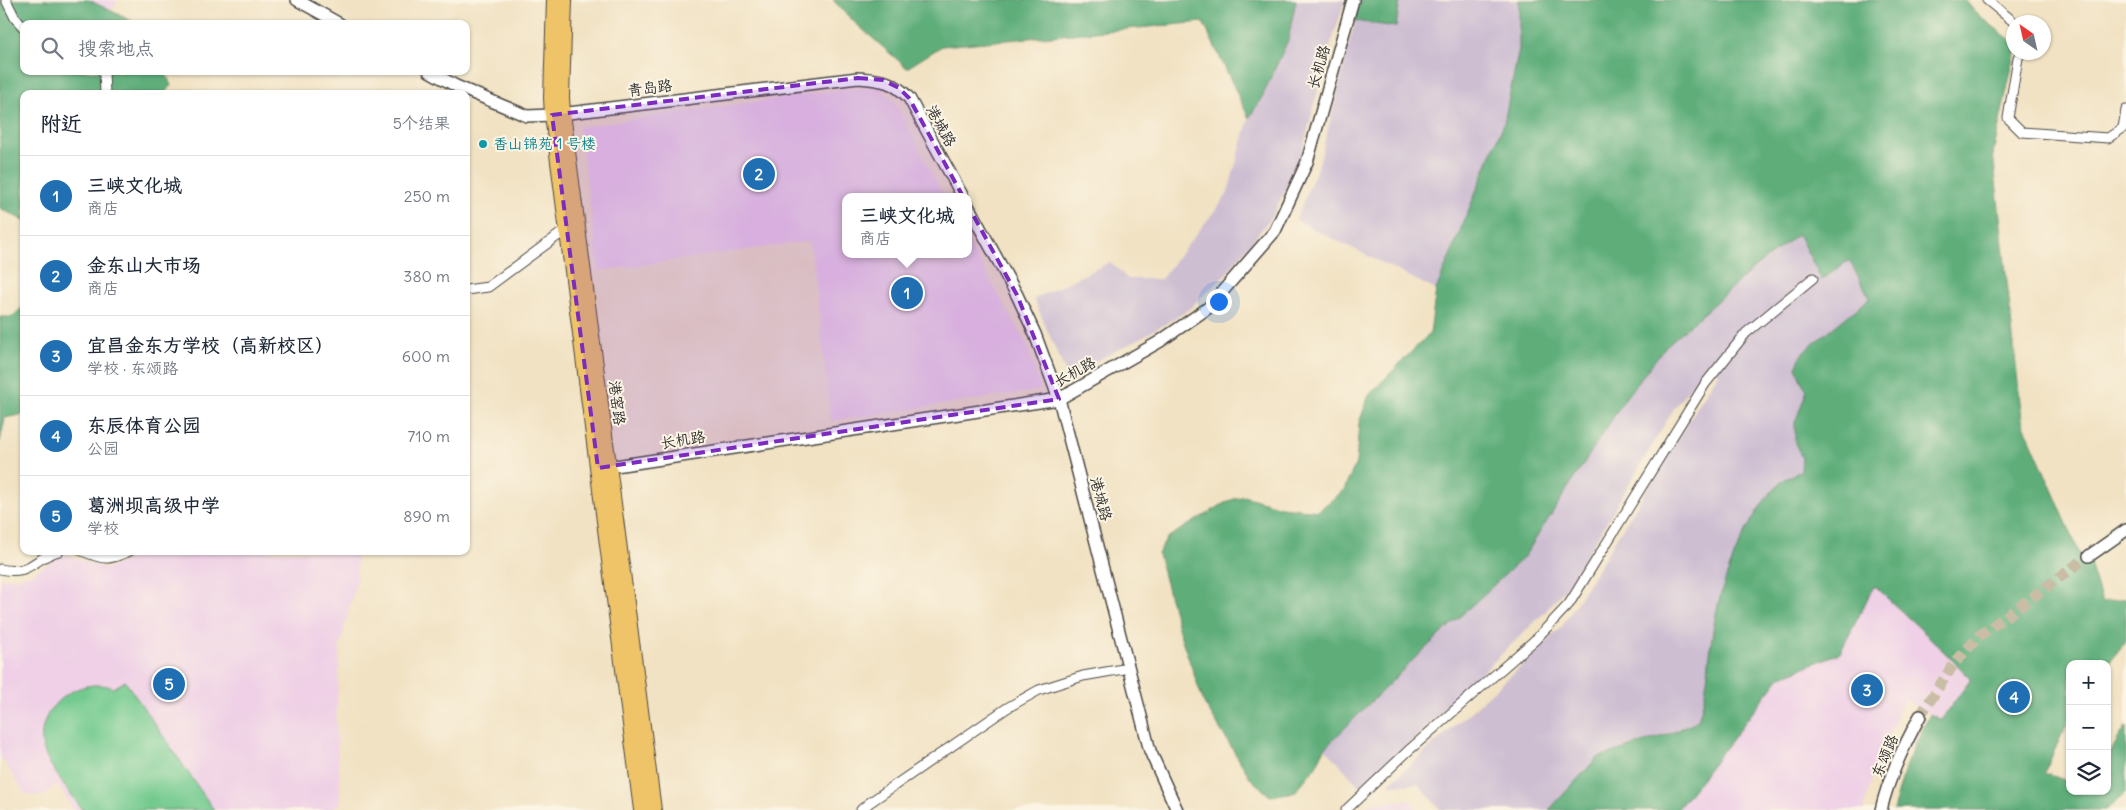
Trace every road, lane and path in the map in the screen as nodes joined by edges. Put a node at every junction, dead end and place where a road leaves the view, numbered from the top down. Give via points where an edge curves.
1 (6, 0) edge
2 (297, 0) edge
3 (554, 0) edge
4 (565, 0) edge
5 (1353, 0) edge
6 (1987, 0) edge
7 (2006, 15) edge
8 (333, 20) edge
9 (20, 24) edge
10 (2018, 60) edge
11 (104, 75) edge
12 (435, 75) edge
13 (883, 80) joint
14 (106, 90) edge
15 (465, 90) edge
16 (470, 92) edge
17 (2126, 110) edge
18 (558, 114) junction
19 (961, 193) edge
20 (972, 213) edge
21 (567, 229) junction
22 (1813, 278) dead end
23 (470, 289) edge
24 (1059, 399) junction
25 (603, 468) junction
26 (2126, 530) edge
27 (51, 555) edge
28 (92, 555) edge
29 (120, 555) edge
30 (2089, 556) tunnel mouth
31 (0, 569) edge
32 (1129, 668) junction
33 (1920, 716) tunnel mouth
34 (871, 806) edge
35 (641, 810) edge
36 (654, 810) edge
37 (861, 810) edge
38 (1177, 810) edge
39 (1346, 810) edge
40 (1881, 810) edge

1 - 9 street
2 - 8 street
3 - 18 main road, 港窑路 via 551,98
4 - 18 main road, 港窑路 via 562,98
5 - 24 street, 长机路 via 1307,162 1274,230 1208,308 1159,342
6 - 7 street
10 - 17 street via 2008,118 2022,132 2108,138 2123,128
11 - 14 street
12 - 15 street, 青岛路
13 - 18 street, 青岛路 via 858,78
13 - 19 street, 港城路 via 899,88 909,98
16 - 18 street, 青岛路 via 526,116
18 - 21 main road, 港窑路
18 - 25 main road, 港窑路
20 - 24 street, 港城路 via 1018,295
21 - 23 street via 488,287
21 - 25 main road, 港窑路
22 - 39 street via 1746,333 1705,384 1569,604 1536,639
24 - 25 street, 长机路
24 - 32 street, 港城路
25 - 35 main road, 港窑路
25 - 36 main road, 港窑路
26 - 30 street
27 - 31 street via 27,569 13,572
28 - 29 street via 102,559
32 - 34 street via 1083,676 1038,690 1007,708
32 - 38 street, 港城路 via 1150,751
33 - 40 street, 东颂路 via 1901,752
34 - 37 street

